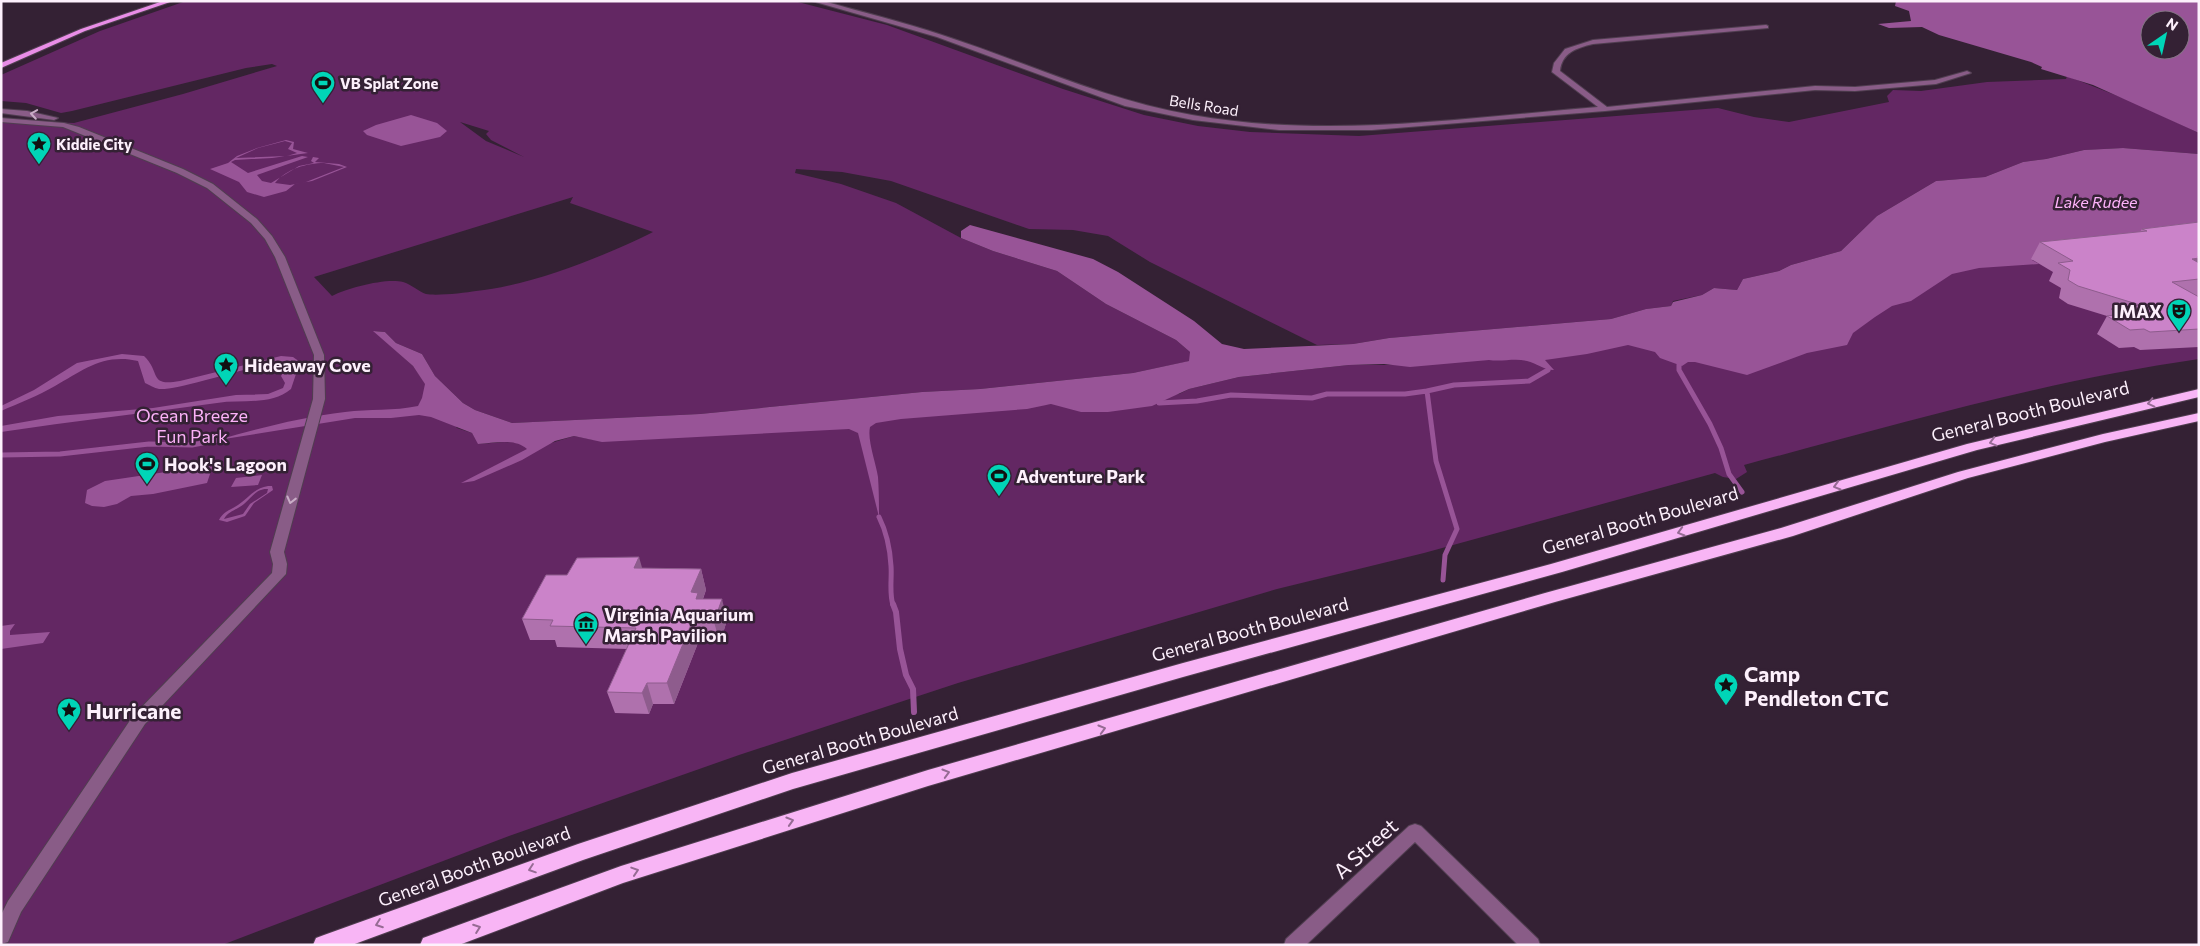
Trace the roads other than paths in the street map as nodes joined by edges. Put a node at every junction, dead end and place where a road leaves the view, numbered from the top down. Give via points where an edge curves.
1 (154, 1) edge
2 (170, 1) edge
3 (815, 1) edge
4 (1766, 27) dead end
5 (1, 58) edge
6 (1, 66) edge
7 (1967, 73) dead end
8 (1605, 109) junction
9 (1, 111) edge
10 (1, 120) edge
11 (64, 125) junction
12 (2199, 393) edge
13 (2199, 417) edge
14 (1, 936) edge
15 (324, 945) edge
16 (431, 945) edge
17 (1292, 945) edge
18 (1531, 945) edge

1 - 5 main road via 79,26
2 - 6 main road via 83,30
3 - 8 street, Bells Road via 939,36 1128,104 1224,122 1306,129 1372,128
4 - 8 street via 1609,39 1583,44 1567,52 1558,60 1556,72
7 - 8 street, Bells Road via 1936,82 1856,90 1815,88
11 -> 9 street via 48,116
10 - 11 street
11 -> 14 street via 196,178 254,221 280,257 306,319 319,355 320,399 277,552 279,574 139,720 14,907
12 -> 15 highway, General Booth Boulevard via 1972,447 1556,568 792,781 578,853
16 -> 13 highway via 620,875 928,778 1787,532 1963,475 2103,438
17 - 18 street, A Street via 1415,831

